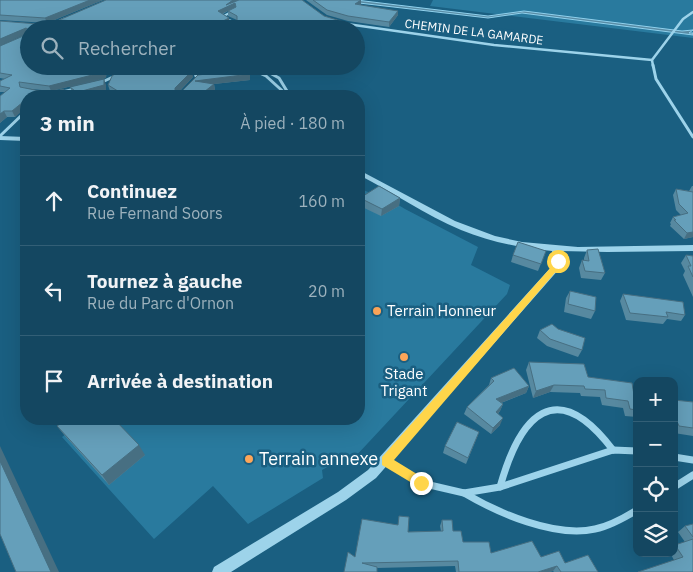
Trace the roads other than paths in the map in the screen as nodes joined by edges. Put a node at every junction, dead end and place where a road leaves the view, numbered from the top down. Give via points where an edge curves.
1 (235, 10) edge
2 (693, 12) edge
3 (66, 18) edge
4 (62, 20) edge
5 (230, 20) edge
6 (365, 26) edge
7 (652, 60) junction
8 (116, 75) edge
9 (196, 75) edge
10 (213, 75) edge
11 (264, 75) edge
12 (274, 75) edge
13 (198, 78) junction
14 (192, 84) edge
15 (93, 85) edge
16 (77, 88) edge
17 (69, 90) edge
18 (282, 90) edge
19 (286, 90) edge
20 (20, 117) edge
21 (0, 137) edge
22 (693, 137) edge
23 (20, 139) edge
24 (365, 175) edge
25 (693, 248) edge
26 (556, 250) junction
27 (613, 450) junction
28 (633, 451) edge
29 (678, 458) edge
30 (693, 460) edge
31 (386, 461) junction
32 (693, 475) edge
33 (678, 484) edge
34 (500, 487) junction
35 (464, 493) junction
36 (634, 512) edge
37 (219, 572) edge

1 - 5 lane via 222,16
2 - 7 street via 683,19
3 - 4 street
6 - 7 street, CHEMIN DE LA GAMARDE via 494,45
7 - 22 street via 656,79
8 - 15 street
9 - 13 street
10 - 13 lane
11 - 18 street
12 - 19 street
13 - 14 street
16 - 17 street
20 - 21 street
21 - 23 street
24 - 26 street via 468,230 512,243
25 - 26 street
26 - 31 street via 557,266
27 - 28 street
27 - 34 street
27 - 34 street via 596,429 581,418 563,412 546,412 533,418 525,429 504,468
29 - 30 street
31 - 35 street via 421,483
31 - 37 street via 342,496
32 - 33 street
34 - 35 street
35 - 36 street via 498,510 560,528 592,530

